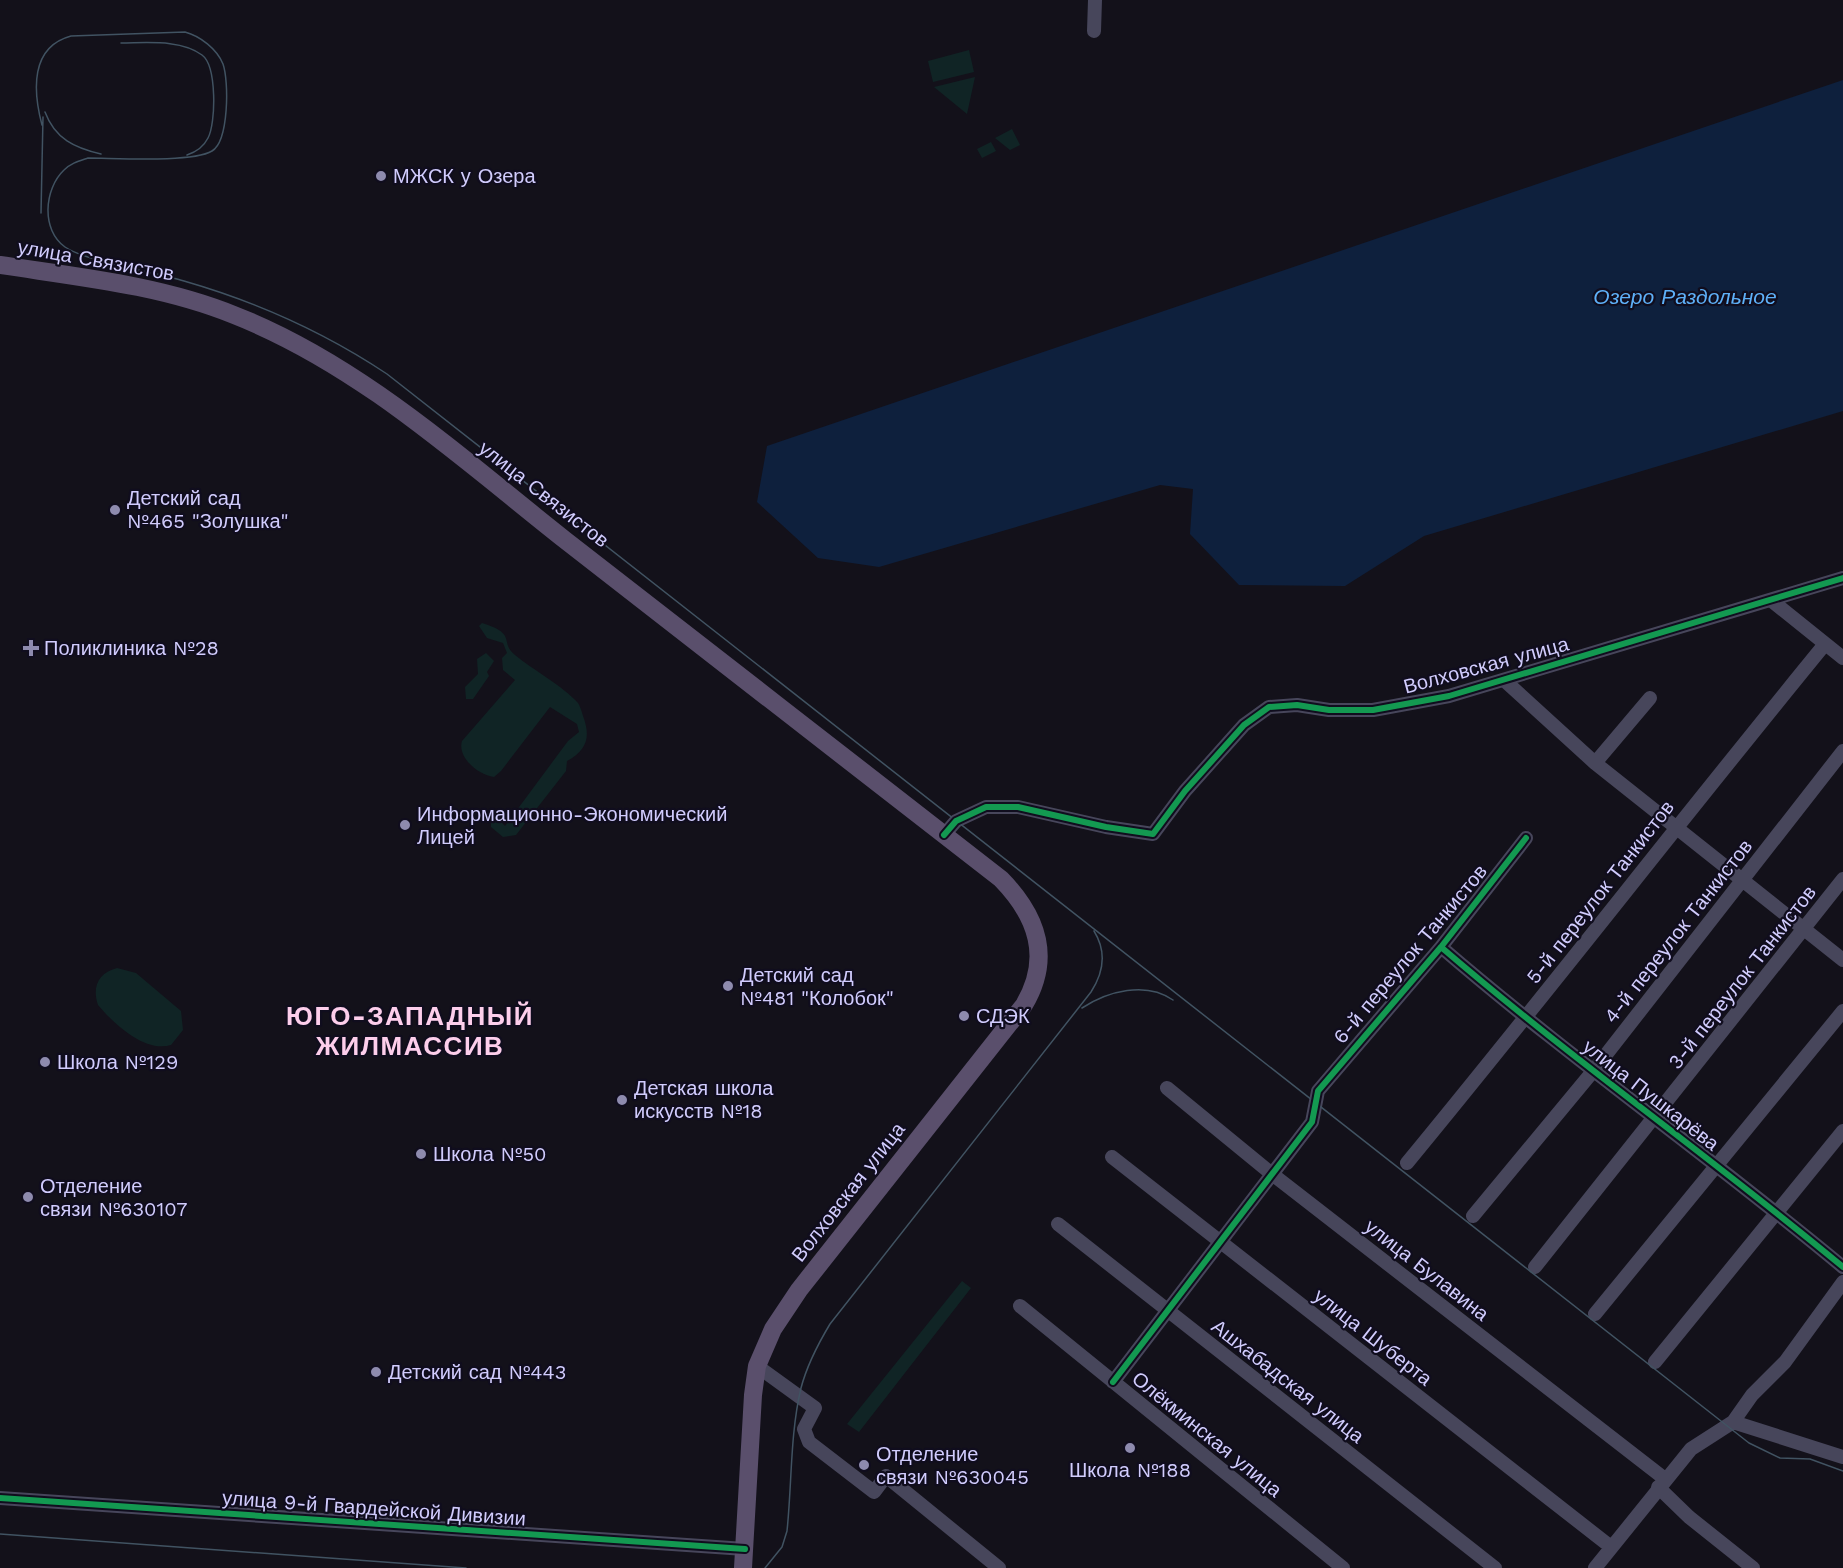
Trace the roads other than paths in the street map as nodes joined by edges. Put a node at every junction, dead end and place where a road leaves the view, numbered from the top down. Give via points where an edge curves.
1 (1095, 0) edge
2 (1094, 31) dead end
3 (0, 265) edge
4 (1843, 578) edge
5 (1772, 601) junction
6 (1825, 644) junction
7 (1843, 658) edge
8 (1504, 680) junction
9 (1650, 698) dead end
10 (1843, 751) edge
11 (1595, 763) junction
12 (1675, 826) junction
13 (944, 835) junction
14 (1526, 838) dead end
15 (1001, 879) joint
16 (1742, 879) junction
17 (1843, 879) edge
18 (1804, 929) junction
19 (1441, 947) junction
20 (1843, 960) edge
21 (1843, 1011) edge
22 (1525, 1020) junction
23 (1594, 1070) junction
24 (1167, 1088) dead end
25 (1655, 1118) junction
26 (1843, 1131) edge
27 (1112, 1157) dead end
28 (1407, 1163) dead end
29 (1715, 1165) junction
30 (1272, 1174) junction
31 (1778, 1213) junction
32 (1473, 1216) dead end
33 (1058, 1224) dead end
34 (1219, 1243) junction
35 (1535, 1267) dead end
36 (1843, 1267) edge
37 (1843, 1282) edge
38 (1020, 1306) dead end
39 (1167, 1309) junction
40 (1595, 1314) dead end
41 (1655, 1362) dead end
42 (757, 1366) junction
43 (1113, 1382) junction
44 (1733, 1422) junction
45 (1843, 1457) edge
46 (1661, 1483) junction
47 (0, 1498) edge
48 (1611, 1546) junction
49 (745, 1549) junction
50 (1598, 1567) edge
51 (743, 1568) edge
52 (999, 1568) edge
53 (1343, 1568) edge
54 (1495, 1568) edge
55 (1753, 1568) edge

1 - 2 street
3 - 13 main road, улица Связистов via 114,282 210,306 237,315 334,363
4 - 5 street, Волховская улица
5 - 6 street
5 - 8 street, Волховская улица
6 - 7 street
6 - 12 street, 5-й переулок Танкистов
8 - 11 street
8 - 13 street, Волховская улица via 1449,696 1374,710 1269,707 1244,724 1153,834 1018,807 986,807 956,821
9 - 11 street
10 - 16 street, 4-й переулок Танкистов
11 - 12 street
12 - 16 street
12 - 22 street, 5-й переулок Танкистов
13 - 15 main road, улица Связистов
14 - 19 street, 6-й переулок Танкистов
15 - 42 main road, Волховская улица via 1021,899 1034,929 1040,957 1034,990 799,1290 773,1329
16 - 18 street
16 - 23 street, 4-й переулок Танкистов
17 - 18 street, 3-й переулок Танкистов
18 - 20 street
18 - 25 street, 3-й переулок Танкистов
19 - 22 street, улица Пушкарёва
19 - 30 street, 6-й переулок Танкистов via 1318,1091 1312,1122
21 - 29 street
22 - 23 street, улица Пушкарёва
22 - 28 street, 5-й переулок Танкистов
23 - 25 street, улица Пушкарёва
23 - 32 street, 4-й переулок Танкистов
24 - 30 street, улица Булавина
25 - 29 street, улица Пушкарёва
25 - 35 street, 3-й переулок Танкистов
26 - 31 street
27 - 34 street, улица Шуберта
29 - 31 street, улица Пушкарёва
29 - 40 street
30 - 34 street
30 - 46 street, улица Булавина
31 - 36 street, улица Пушкарёва
31 - 41 street
33 - 39 street, Ашхабадская улица
34 - 39 street
34 - 48 street, улица Шуберта
37 - 44 street via 1785,1362 1752,1395
38 - 43 street, Олёкминская улица
39 - 43 street
39 - 54 street, Ашхабадская улица
42 - 49 main road, Волховская улица
42 - 52 street via 815,1408 804,1429 809,1442 874,1492 886,1476
43 - 53 street, Олёкминская улица
44 - 45 street
44 - 46 street via 1691,1449
46 - 48 street
46 - 55 street, улица Булавина via 1689,1517
47 - 49 street, улица 9-й Гвардейской Дивизии
48 - 50 street
49 - 51 main road, Волховская улица

